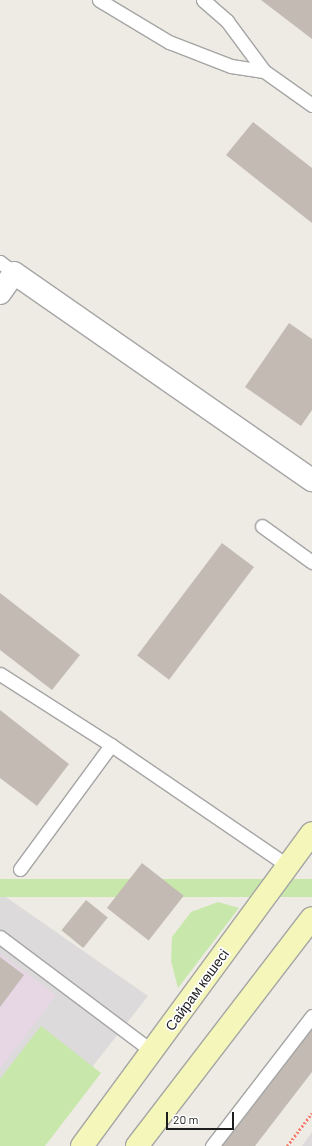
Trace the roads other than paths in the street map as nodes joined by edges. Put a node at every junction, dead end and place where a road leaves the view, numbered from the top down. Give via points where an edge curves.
1 (99, 0) edge
2 (203, 0) edge
3 (264, 71) junction
4 (312, 105) edge
5 (7, 267) edge
6 (0, 293) edge
7 (312, 480) edge
8 (262, 526) dead end
9 (312, 562) edge
10 (0, 674) edge
11 (112, 745) junction
12 (312, 833) edge
13 (286, 865) junction
14 (20, 869) dead end
15 (312, 918) edge
16 (0, 937) edge
17 (312, 1016) edge
18 (153, 1052) junction
19 (82, 1146) edge
20 (137, 1146) edge
21 (212, 1146) edge

1 - 3 lane via 169,42 231,66
2 - 3 lane via 227,21
3 - 4 lane
5 - 6 street
5 - 7 street
8 - 9 lane
10 - 11 lane
11 - 13 lane
11 - 14 lane
12 - 13 main road, Сайрам көшесі
13 - 18 main road, Сайрам көшесі
15 - 20 main road
16 - 18 lane
17 - 21 lane
18 - 19 main road, Сайрам көшесі

